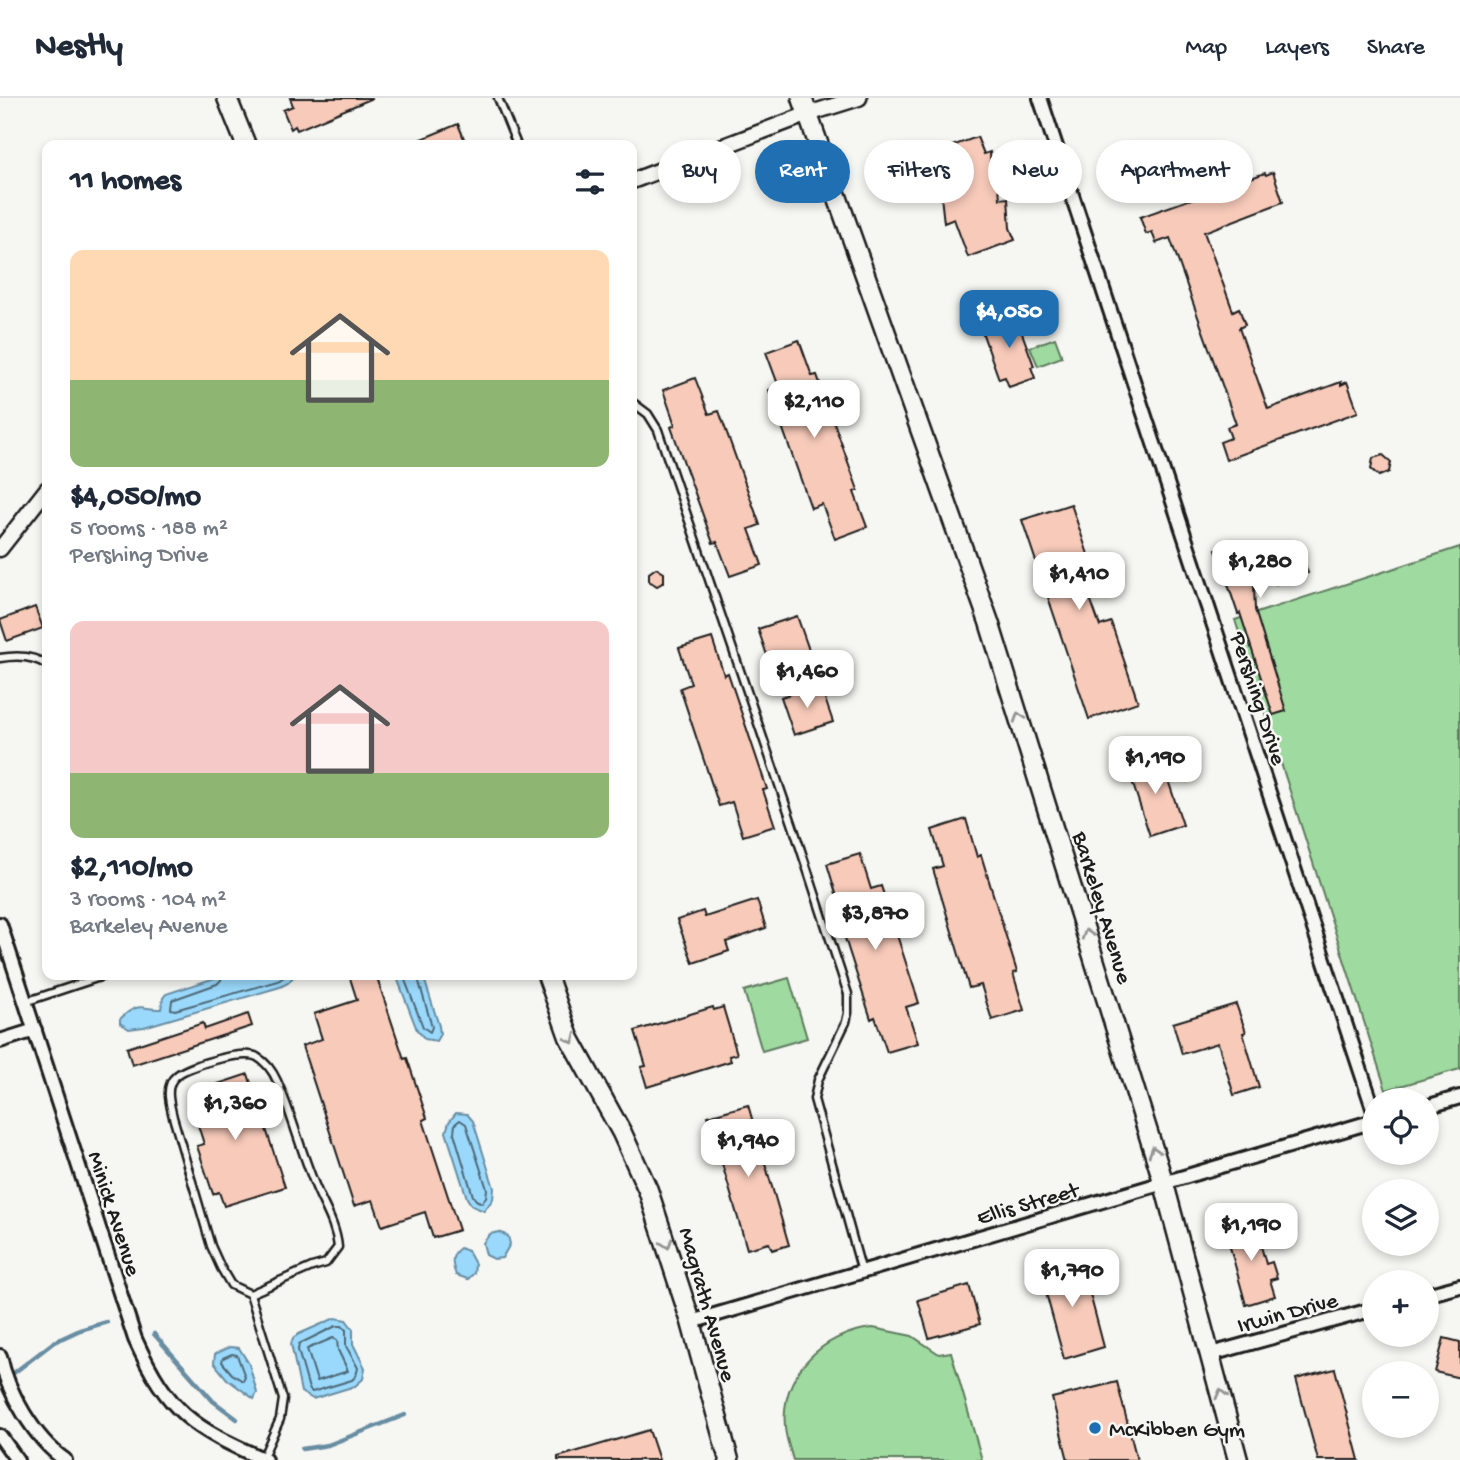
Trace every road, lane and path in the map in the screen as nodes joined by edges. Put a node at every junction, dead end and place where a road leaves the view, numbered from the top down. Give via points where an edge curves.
1 (226, 98) edge
2 (499, 98) edge
3 (859, 98) edge
4 (1040, 98) edge
5 (805, 106) edge
6 (244, 140) edge
7 (515, 140) edge
8 (637, 179) edge
9 (637, 406) edge
10 (42, 495) edge
11 (0, 549) edge
12 (0, 658) edge
13 (42, 662) edge
14 (0, 924) edge
15 (91, 980) edge
16 (549, 980) edge
17 (25, 1002) junction
18 (35, 1031) junction
19 (0, 1041) edge
20 (1366, 1088) edge
21 (1460, 1097) edge
22 (1439, 1103) edge
23 (1362, 1125) edge
24 (1164, 1184) junction
25 (862, 1272) junction
26 (1460, 1286) edge
27 (1439, 1292) edge
28 (250, 1294) junction
29 (1362, 1312) edge
30 (691, 1322) junction
31 (1211, 1354) junction
32 (0, 1356) edge
33 (0, 1436) edge
34 (17, 1460) edge
35 (65, 1460) edge
36 (263, 1460) edge
37 (729, 1460) edge
38 (1238, 1460) edge

1 - 6 main road
2 - 7 lane
3 - 5 street
4 - 20 street, Pershing Drive
5 - 8 street
24 -> 5 main road, Barkeley Avenue via 989,622
9 - 25 lane via 658,430 848,994 849,1013 814,1099
10 - 11 street
12 - 13 lane
14 - 17 street, Minick Avenue
15 - 17 lane
16 -> 30 main road, Magrath Avenue via 569,1037 648,1190
17 - 18 street, Minick Avenue
18 - 19 street
18 - 36 street, Minick Avenue via 145,1362 184,1417
21 - 22 street
23 - 24 street, Ellis Street
24 - 25 street, Ellis Street
24 - 31 main road, Barkeley Avenue
25 - 30 street, Ellis Street
26 - 27 street
28 - 28 lane via 231,1285 211,1246 168,1095 176,1075 244,1053 262,1061 277,1081 338,1247 326,1263
28 - 36 lane via 282,1399 280,1419
29 - 31 street, Irwin Drive
30 - 37 main road, Magrath Avenue
38 -> 31 main road, Barkeley Avenue
32 - 35 street via 22,1411
33 - 34 street

